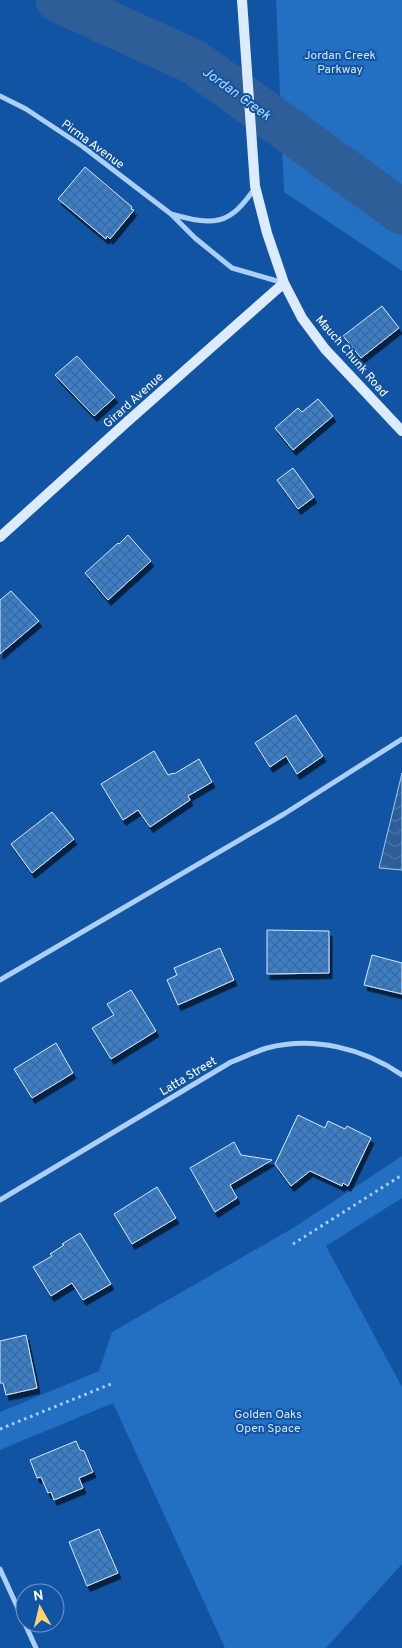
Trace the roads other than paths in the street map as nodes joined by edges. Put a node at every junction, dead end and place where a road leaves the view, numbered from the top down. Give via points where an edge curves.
1 (242, 0) edge
2 (0, 96) edge
3 (256, 186) junction
4 (170, 214) junction
5 (284, 282) junction
6 (402, 431) edge
7 (0, 537) edge
8 (402, 739) edge
9 (0, 980) edge
10 (402, 1075) edge
11 (0, 1200) edge
12 (0, 1569) edge
13 (36, 1648) edge

1 - 3 main road, Mauch Chunk Road
2 - 4 street, Pirma Avenue via 82,146
3 - 4 street, Pirma Avenue via 243,206 230,217 198,221
3 - 5 main road, Mauch Chunk Road via 267,233
4 - 5 street, Pirma Avenue via 232,268
5 - 6 main road, Mauch Chunk Road via 313,334
5 - 7 main road, Girard Avenue
8 - 9 street via 284,814
10 - 11 street, Latta Street via 360,1052 328,1045 267,1048 230,1062
12 - 13 street

